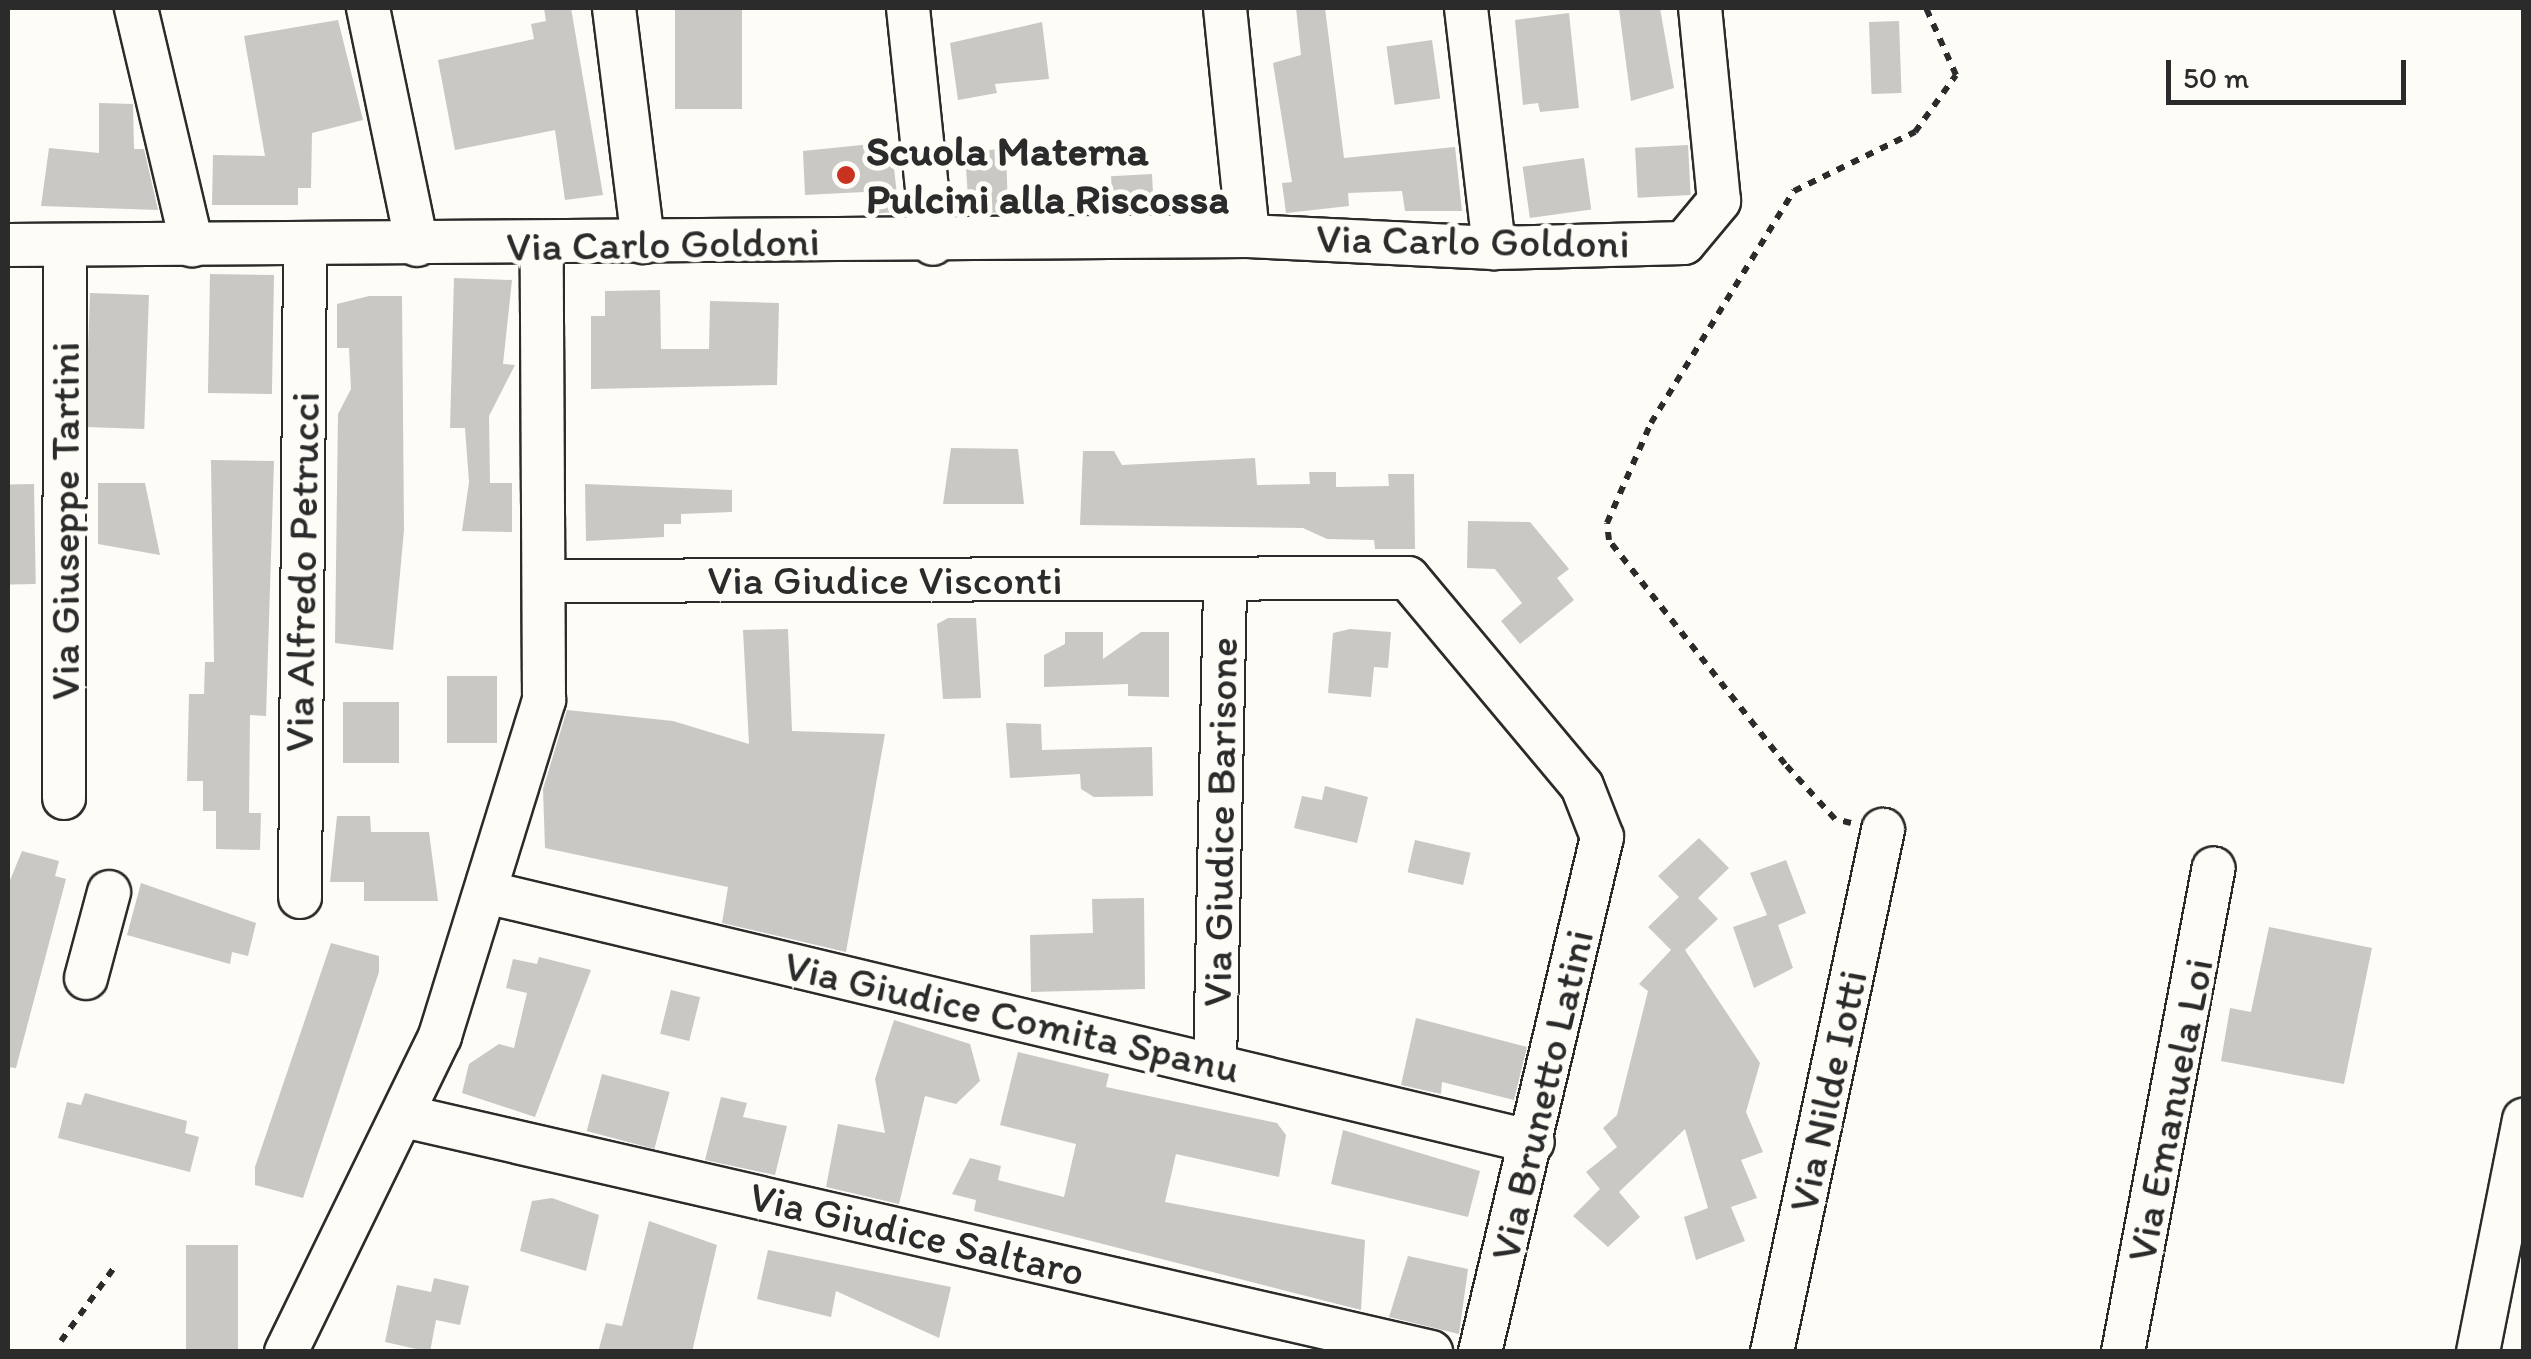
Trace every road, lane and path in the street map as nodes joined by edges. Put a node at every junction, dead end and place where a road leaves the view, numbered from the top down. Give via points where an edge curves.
1 (136, 8) edge
2 (368, 8) edge
3 (614, 8) edge
4 (908, 8) edge
5 (1225, 8) edge
6 (1466, 8) edge
7 (1700, 8) edge
8 (1926, 8) edge
9 (1248, 236) junction
10 (643, 242) junction
11 (933, 244) junction
12 (8, 245) edge
13 (65, 245) junction
14 (192, 245) junction
15 (417, 245) junction
16 (306, 246) junction
17 (542, 247) junction
18 (1494, 248) junction
19 (1225, 579) junction
20 (545, 581) junction
21 (64, 798) dead end
22 (1883, 830) joint
23 (1602, 837) joint
24 (2214, 868) dead end
25 (109, 892) dead end
26 (490, 893) junction
27 (300, 897) dead end
28 (86, 978) dead end
29 (1215, 1065) junction
30 (404, 1116) junction
31 (2524, 1120) edge
32 (1533, 1142) junction
33 (116, 1265) dead end
34 (61, 1341) dead end
35 (286, 1352) edge
36 (1431, 1352) edge
37 (1480, 1352) edge
38 (1772, 1352) edge
39 (2122, 1352) edge
40 (2478, 1352) edge

1 - 14 street
2 - 15 street
3 - 10 street
4 - 11 street
5 - 9 street
6 - 18 street
7 - 18 street, Via Carlo Goldoni via 1719,201 1684,243
8 - 22 path via 1956,75 1915,132 1794,191 1651,423 1607,523 1608,540 1785,764 1835,819
9 - 11 street, Via Carlo Goldoni
9 - 18 street, Via Carlo Goldoni
10 - 11 street, Via Carlo Goldoni
10 - 17 street, Via Carlo Goldoni
12 - 13 street, Via Carlo Goldoni
13 - 14 street, Via Carlo Goldoni
13 - 21 street, Via Giuseppe Tartini
14 - 16 street, Via Carlo Goldoni
15 - 16 street, Via Carlo Goldoni
15 - 17 street, Via Carlo Goldoni
16 - 27 street, Via Alfredo Petrucci
17 - 20 street
19 - 20 street, Via Giudice Visconti
19 - 23 street, Via Giudice Visconti via 1408,578 1582,786
19 - 29 street, Via Giudice Barisone
20 - 26 street via 544,700
22 - 38 street, Via Nilde Iotti
23 - 32 street, Via Brunetto Latini
24 - 39 street, Via Emanuela Loi
25 - 28 street
26 - 29 street, Via Giudice Comita Spanu
26 - 30 street
29 - 32 street, Via Giudice Comita Spanu
30 - 35 street
30 - 36 street, Via Giudice Saltaro
31 - 40 street
32 - 37 street, Via Brunetto Latini
33 - 34 path

